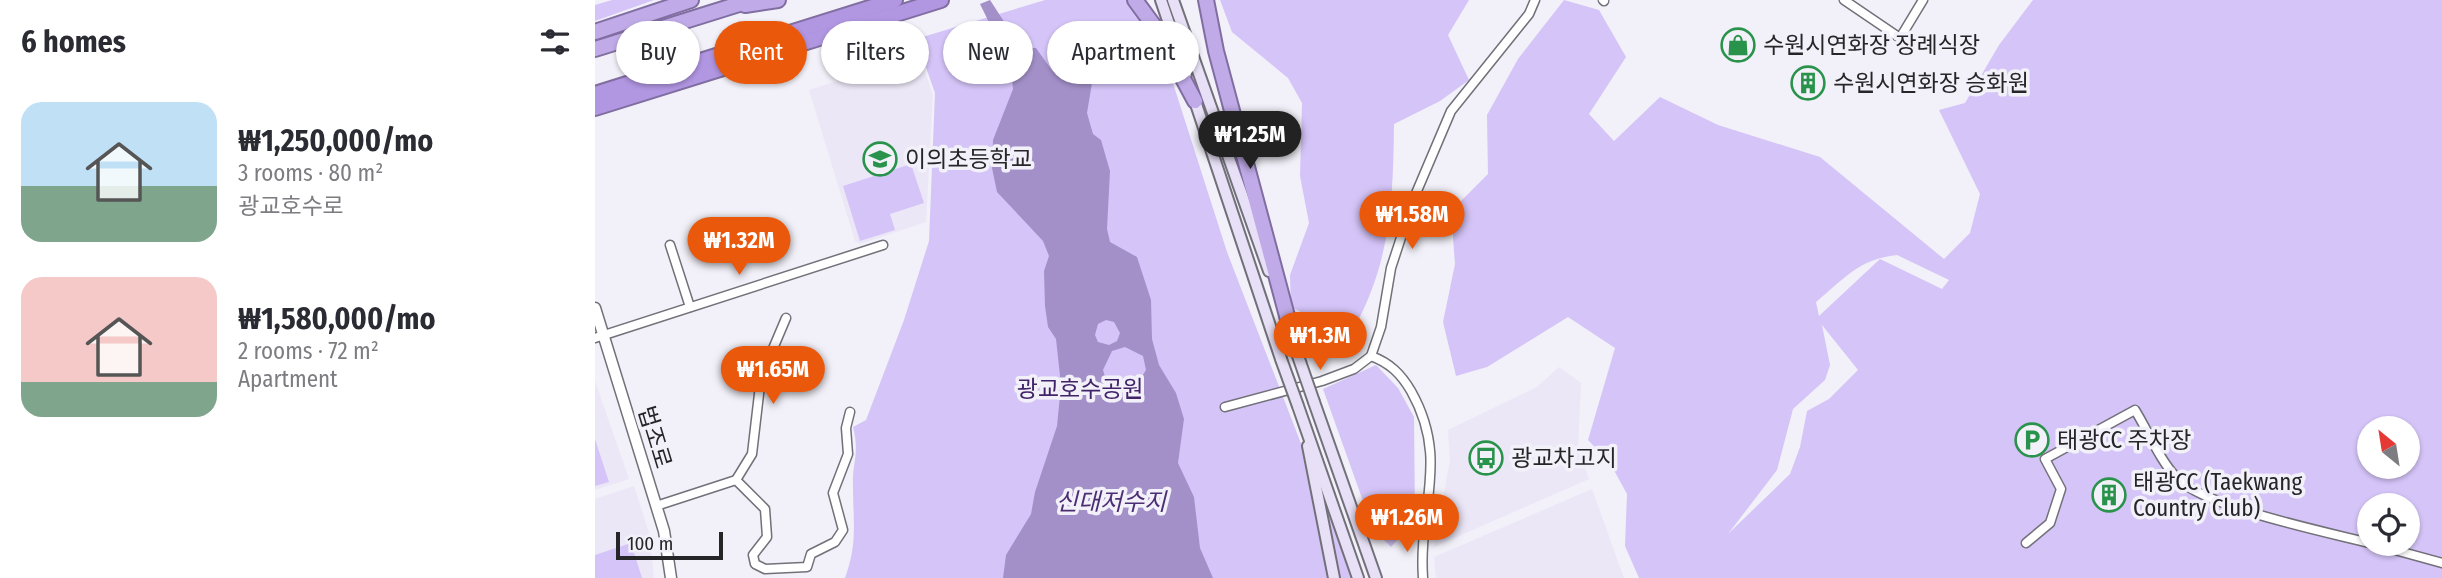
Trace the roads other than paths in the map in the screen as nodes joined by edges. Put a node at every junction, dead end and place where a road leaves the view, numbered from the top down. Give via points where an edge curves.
1 (691, 0) edge
2 (752, 0) edge
3 (778, 0) edge
4 (895, 0) edge
5 (1135, 0) edge
6 (1161, 0) edge
7 (1173, 0) edge
8 (1206, 0) edge
9 (1535, 0) edge
10 (1844, 0) edge
11 (1923, 0) edge
12 (936, 2) edge
13 (736, 7) junction
14 (595, 32) edge
15 (595, 49) edge
16 (595, 94) edge
17 (1195, 101) junction
18 (595, 108) edge
19 (670, 245) dead end
20 (883, 246) dead end
21 (690, 307) junction
22 (595, 308) edge
23 (786, 318) dead end
24 (599, 337) edge
25 (1296, 348) junction
26 (1371, 356) junction
27 (1225, 407) dead end
28 (850, 412) dead end
29 (1306, 429) junction
30 (736, 480) junction
31 (656, 506) junction
32 (2357, 540) edge
33 (2026, 542) dead end
34 (2416, 556) edge
35 (2442, 563) edge
36 (671, 578) edge
37 (1334, 578) edge
38 (1358, 578) edge
39 (1376, 578) edge
40 (1423, 578) edge

1 - 14 highway
2 - 13 highway
3 - 13 highway
4 - 16 highway
5 - 17 highway via 1157,30
6 - 17 main road
7 - 25 main road
8 - 25 highway
9 - 26 street via 1529,14 1451,111 1414,198 1391,268
10 - 11 street via 1900,38
12 - 18 highway
13 - 15 highway
17 - 29 main road, bridge
19 - 21 street
20 - 21 street
21 - 24 street
22 - 24 street, 법조로
23 - 30 street via 761,377 753,454
24 - 31 street, 법조로
25 - 39 main road, bridge
26 - 27 street via 1354,369 1322,381
26 - 40 street via 1387,362 1404,380 1422,411 1429,438 1433,467 1421,555
28 - 30 street via 848,454 833,493 843,530 835,542 811,554 807,567 765,569 755,564 753,555 767,537 765,509
29 - 37 main road
29 - 38 main road
30 - 31 street
31 - 36 street, 법조로
32 - 33 street via 2223,503 2194,490 2176,477 2135,410 2045,459 2061,489 2050,523
34 - 35 street

